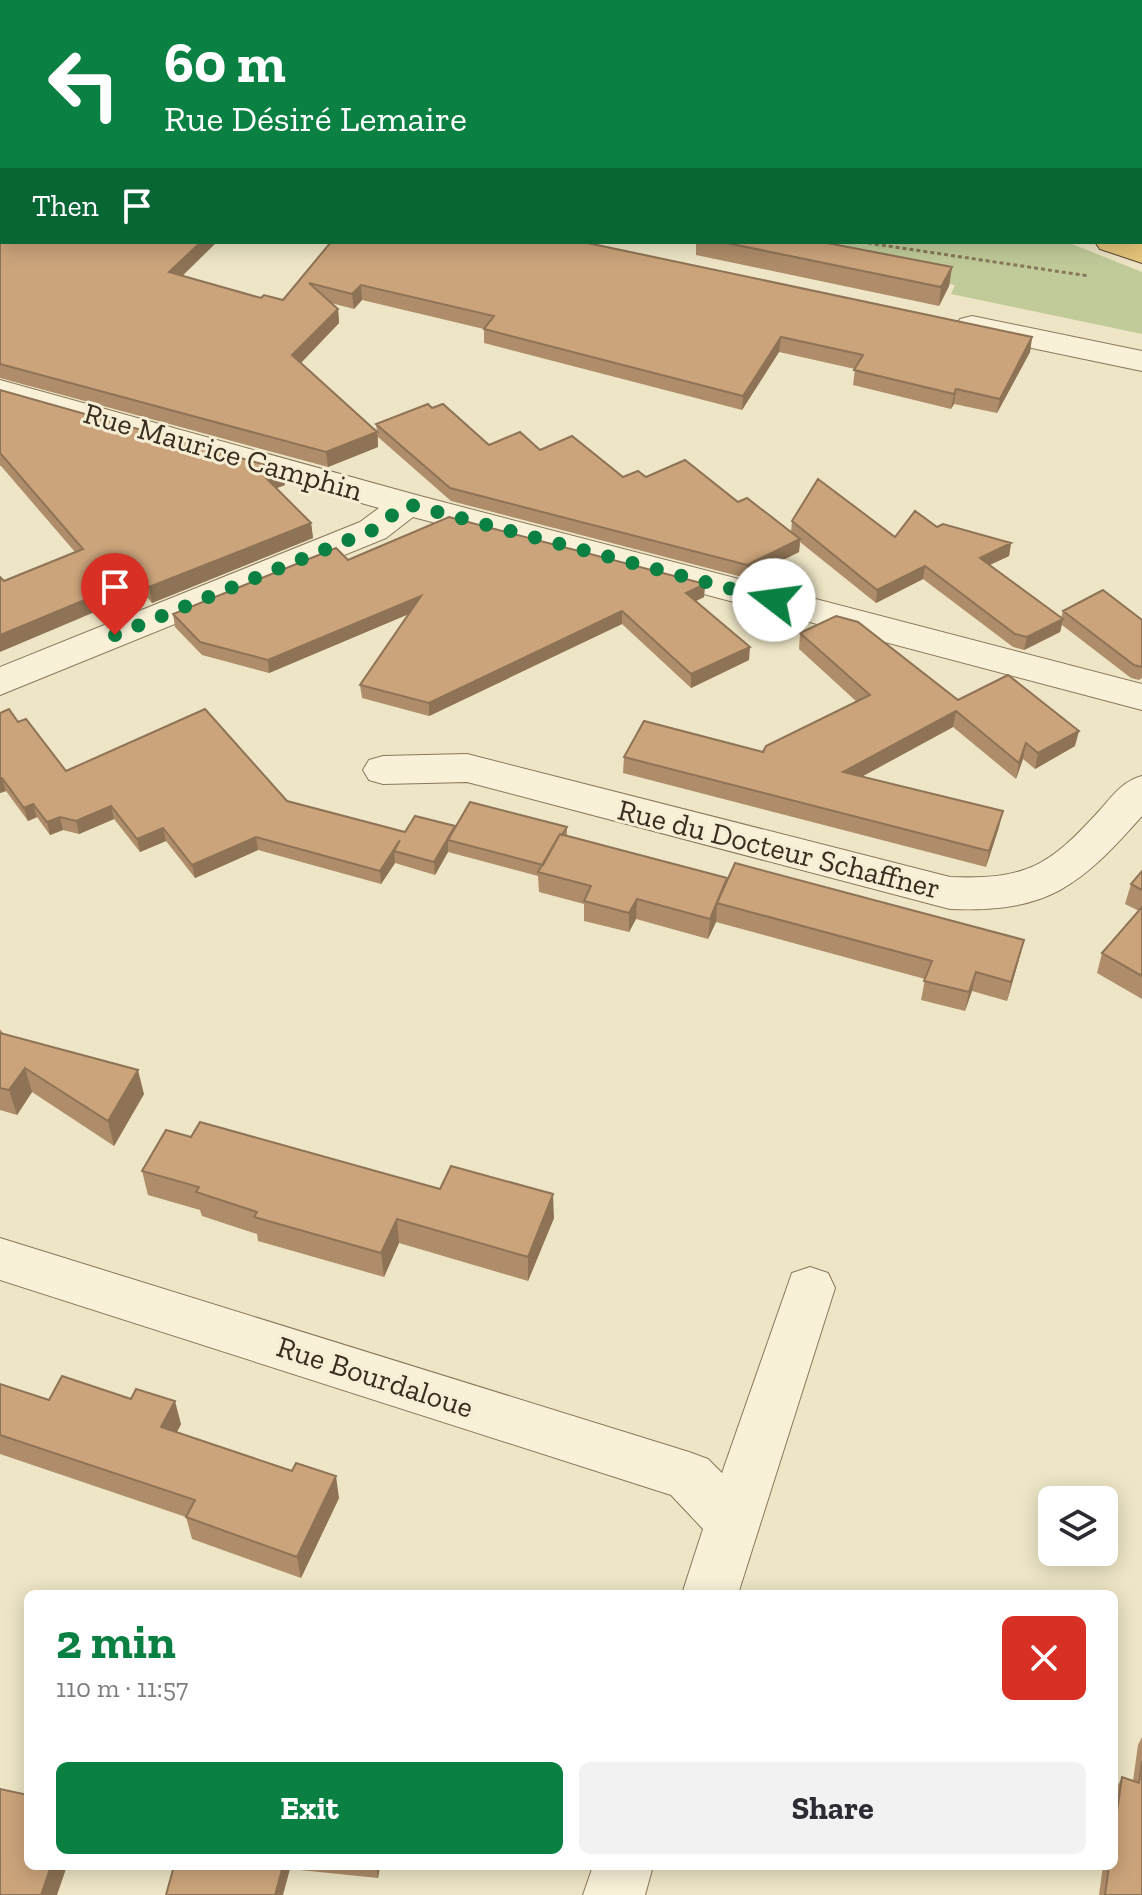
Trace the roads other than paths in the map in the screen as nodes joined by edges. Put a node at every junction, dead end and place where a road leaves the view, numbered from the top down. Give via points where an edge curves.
1 (1116, 244) edge
2 (1142, 254) edge
3 (939, 319) edge
4 (1142, 361) edge
5 (0, 390) edge
6 (407, 504) junction
7 (0, 682) edge
8 (1142, 697) edge
9 (383, 770) dead end
10 (1142, 790) edge
11 (0, 1259) edge
12 (810, 1288) dead end
13 (733, 1522) junction
14 (711, 1590) edge
15 (622, 1870) edge
16 (614, 1895) edge

1 - 2 highway
3 - 4 street
5 - 6 street, Rue Maurice Camphin
6 - 7 street via 373,530
6 - 8 street, Rue Maurice Camphin
9 - 10 street, Rue du Docteur Schaffner via 467,768 950,893 987,895 1027,888 1063,871
11 - 13 street, Rue Bourdaloue via 689,1476
12 - 13 street
13 - 14 street
15 - 16 street

